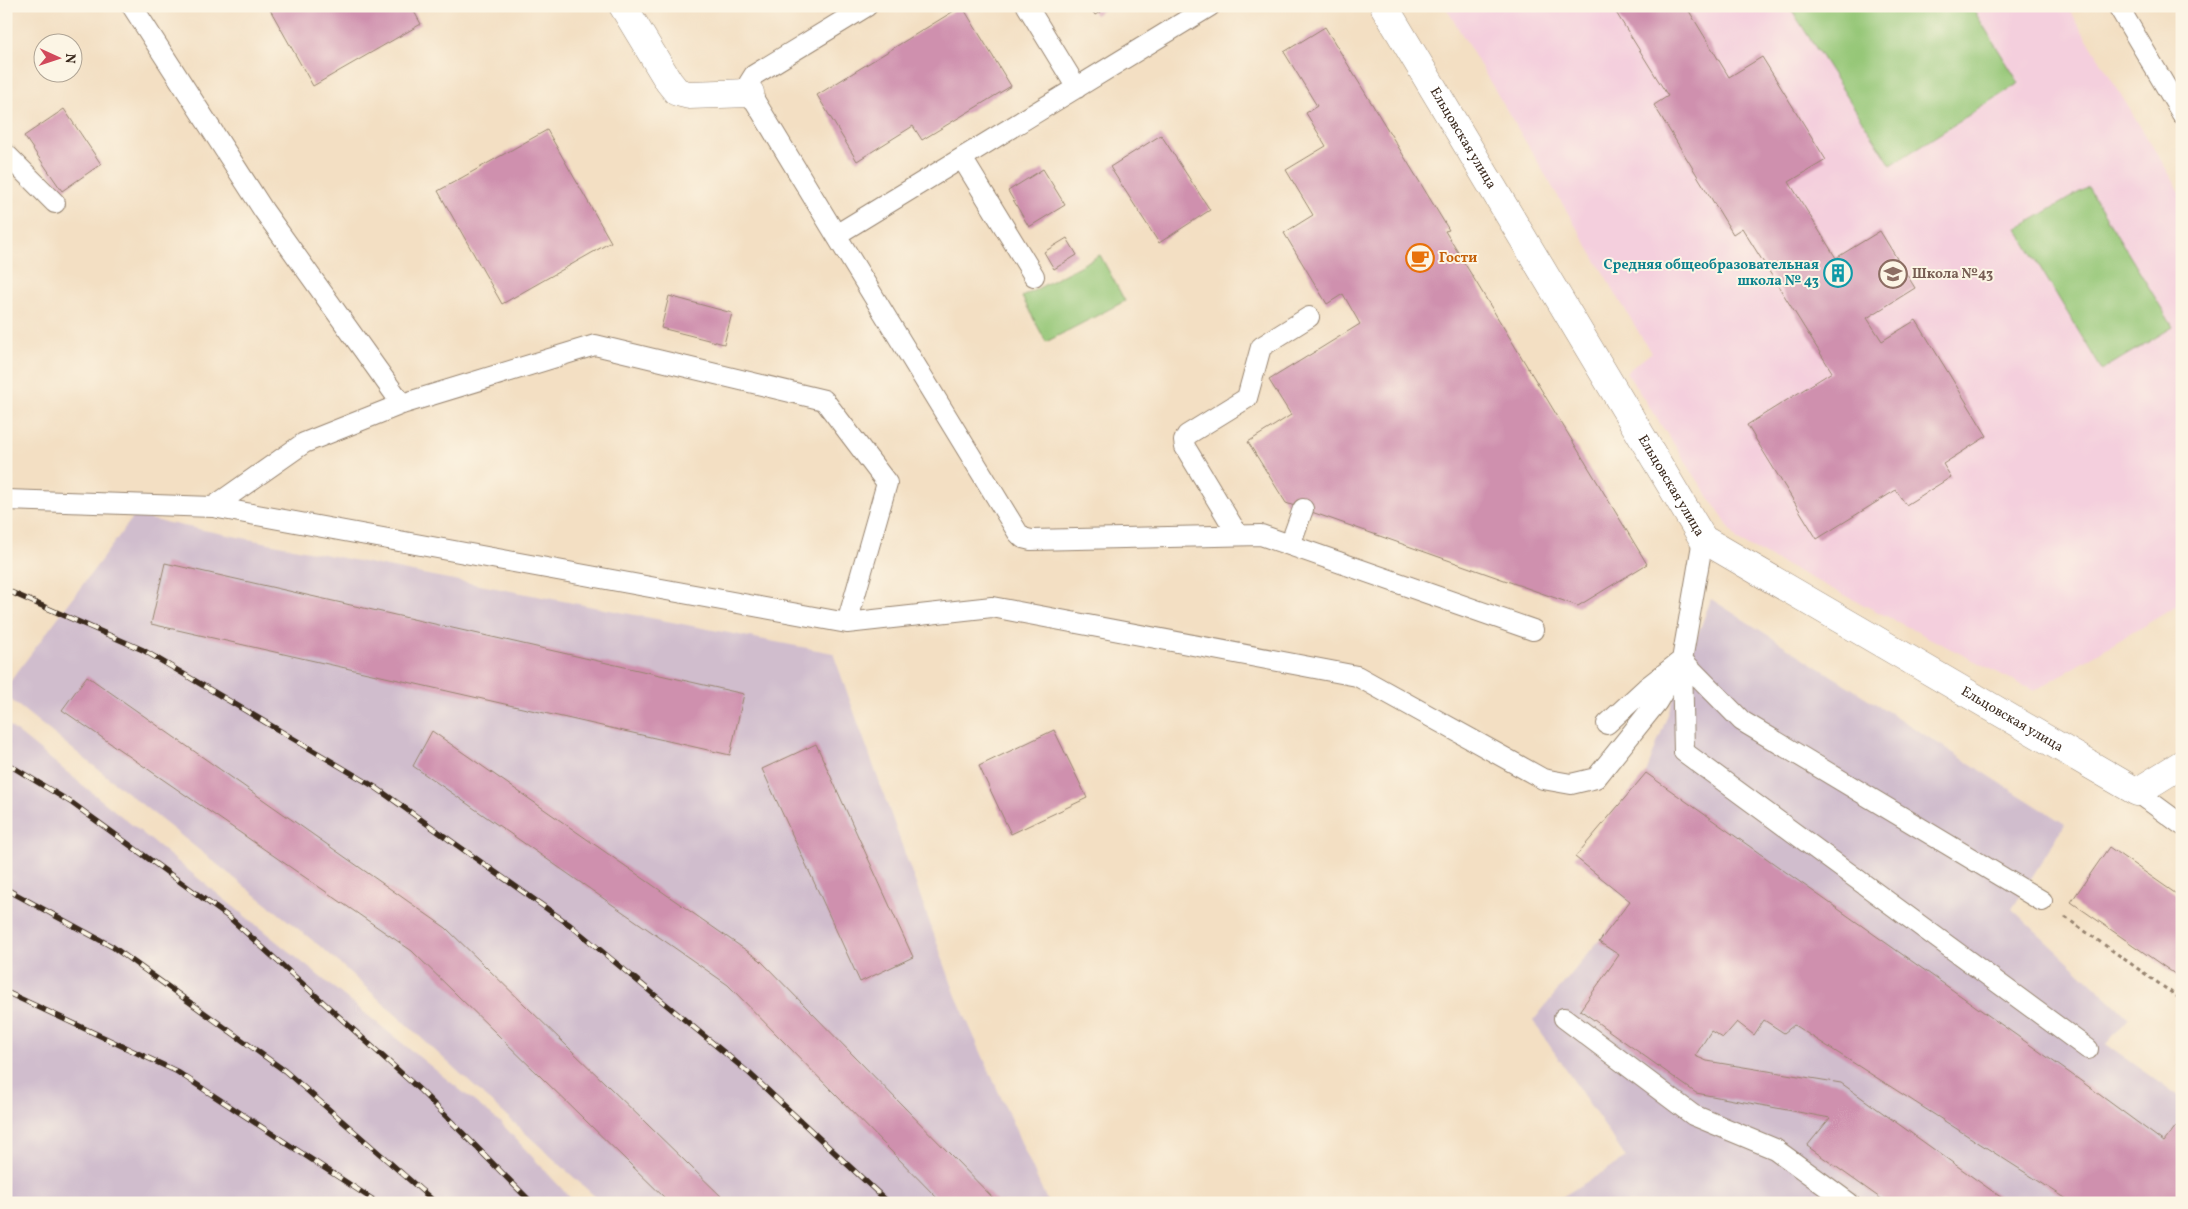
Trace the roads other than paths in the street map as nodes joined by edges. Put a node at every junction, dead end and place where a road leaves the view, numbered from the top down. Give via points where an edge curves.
1 (132, 6) edge
2 (623, 6) edge
3 (867, 6) edge
4 (1027, 6) edge
5 (1210, 6) edge
6 (1384, 6) edge
7 (2118, 6) edge
8 (1077, 88) junction
9 (750, 93) junction
10 (2182, 114) edge
11 (6, 154) edge
12 (962, 158) junction
13 (55, 203) dead end
14 (836, 235) junction
15 (1034, 276) dead end
16 (1309, 317) dead end
17 (402, 404) junction
18 (6, 500) edge
19 (213, 507) junction
20 (1303, 509) dead end
21 (1238, 536) junction
22 (1703, 539) junction
23 (1290, 545) junction
24 (847, 623) junction
25 (1532, 630) dead end
26 (1682, 660) junction
27 (1607, 724) dead end
28 (2182, 764) edge
29 (2137, 792) junction
30 (2182, 825) edge
31 (2042, 900) road end
32 (1564, 1018) dead end
33 (2088, 1049) dead end
34 (1849, 1203) edge

1 - 17 lane via 264,211
2 - 9 street via 677,92 689,95
3 - 9 lane via 754,75 749,84
4 - 8 lane
5 - 8 lane
6 - 22 street, Ельцовская улица
7 - 10 lane
8 - 12 lane
9 - 14 lane
11 - 13 lane
12 - 14 lane
12 - 15 lane
14 - 21 lane via 1023,538
16 - 21 lane via 1261,347 1247,398 1187,435 1184,441
17 - 19 lane via 304,442
17 - 24 lane via 595,344 824,400 887,483
18 - 19 lane
19 - 24 lane
20 - 23 lane
21 - 23 lane via 1261,535
22 - 26 lane
22 - 29 street, Ельцовская улица
23 - 25 lane
24 - 26 lane via 992,607 1357,676 1543,779 1571,784 1596,778 1657,702
26 - 27 lane
26 - 31 lane via 1742,721
26 - 33 lane via 1684,752
28 - 29 street
29 - 30 lane
32 - 34 lane via 1693,1115 1776,1149

